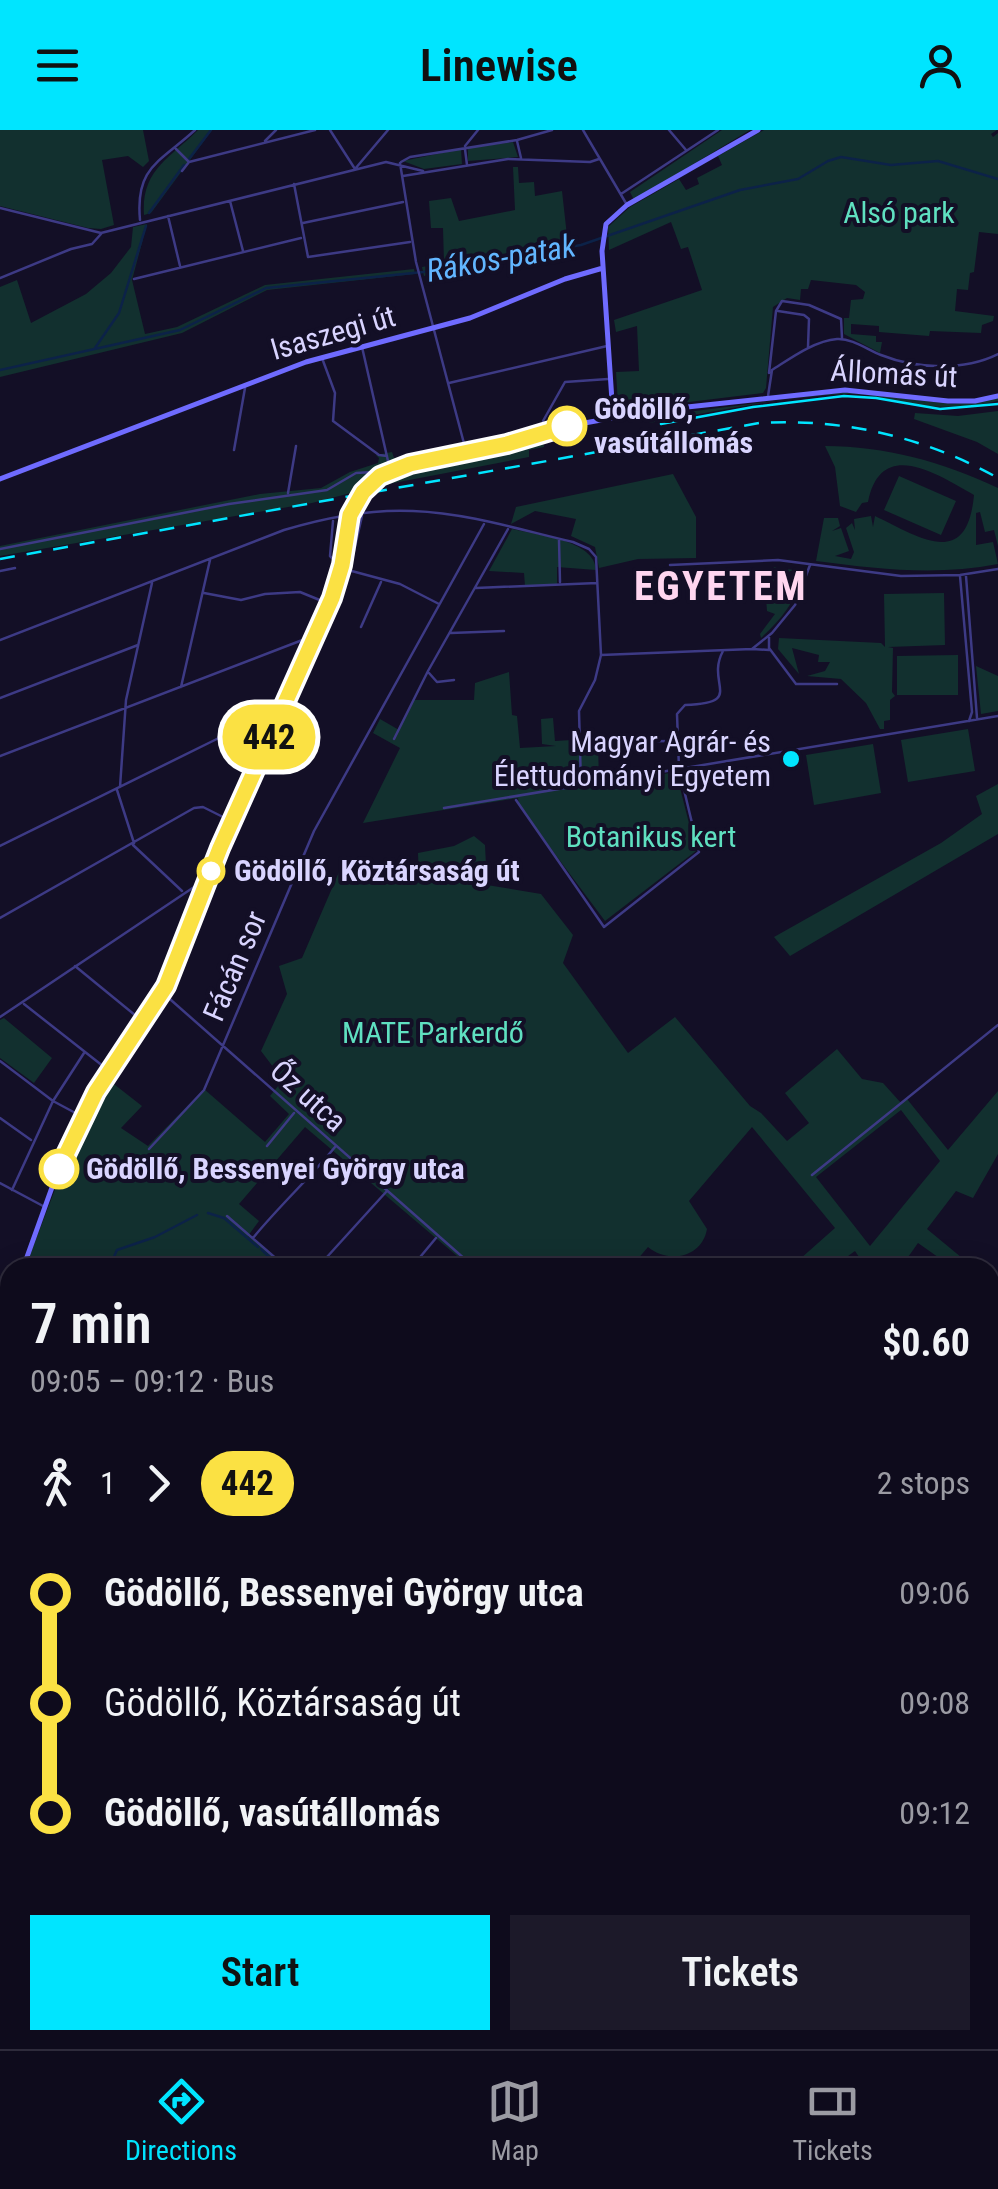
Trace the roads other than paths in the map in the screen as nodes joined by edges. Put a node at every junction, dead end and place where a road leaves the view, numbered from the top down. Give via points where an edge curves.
1 (195, 130) edge
2 (276, 130) edge
3 (315, 130) edge
4 (330, 130) edge
5 (388, 130) edge
6 (478, 130) edge
7 (552, 130) edge
8 (582, 130) edge
9 (668, 130) edge
10 (718, 130) edge
11 (758, 130) edge
12 (516, 140) junction
13 (264, 142) junction
14 (175, 148) junction
15 (464, 148) junction
16 (687, 151) junction
17 (522, 160) junction
18 (599, 160) junction
19 (189, 162) junction
20 (400, 163) junction
21 (467, 166) junction
22 (355, 169) junction
23 (182, 171) dead end
24 (423, 171) junction
25 (401, 176) junction
26 (294, 183) junction
27 (621, 194) junction
28 (230, 200) junction
29 (405, 202) junction
30 (627, 205) junction
31 (0, 208) edge
32 (168, 214) junction
33 (140, 222) junction
34 (300, 223) junction
35 (101, 233) junction
36 (302, 238) junction
37 (411, 242) junction
38 (244, 252) junction
39 (180, 268) junction
40 (603, 268) junction
41 (0, 278) edge
42 (134, 279) dead end
43 (776, 311) junction
44 (435, 328) junction
45 (842, 339) junction
46 (608, 345) junction
47 (361, 346) junction
48 (808, 350) junction
49 (998, 354) edge
50 (322, 356) junction
51 (771, 358) junction
52 (781, 365) junction
53 (769, 374) junction
54 (610, 379) junction
55 (449, 383) junction
56 (245, 384) junction
57 (998, 396) edge
58 (768, 398) junction
59 (613, 417) junction
60 (543, 422) dead end
61 (296, 446) dead end
62 (234, 450) dead end
63 (466, 452) junction
64 (433, 454) dead end
65 (387, 456) junction
66 (388, 463) junction
67 (0, 479) edge
68 (288, 495) junction
69 (362, 515) junction
70 (333, 519) junction
71 (485, 522) junction
72 (509, 528) junction
73 (559, 539) junction
74 (0, 548) edge
75 (211, 558) junction
76 (670, 564) dead end
77 (810, 564) junction
78 (345, 567) junction
79 (15, 568) dead end
80 (998, 569) edge
81 (0, 570) edge
82 (966, 574) junction
83 (960, 575) junction
84 (382, 580) junction
85 (152, 581) junction
86 (598, 584) junction
87 (560, 585) junction
88 (476, 588) junction
89 (202, 593) junction
90 (965, 593) junction
91 (329, 604) junction
92 (440, 605) junction
93 (362, 627) dead end
94 (504, 631) dead end
95 (449, 633) junction
96 (769, 636) junction
97 (314, 639) junction
98 (0, 640) edge
99 (138, 645) junction
100 (752, 649) junction
101 (770, 650) junction
102 (712, 651) junction
103 (723, 651) junction
104 (601, 654) junction
105 (718, 661) junction
106 (970, 662) junction
107 (428, 671) junction
108 (454, 680) dead end
109 (837, 684) dead end
110 (180, 687) junction
111 (0, 698) edge
112 (126, 707) junction
113 (998, 716) edge
114 (977, 720) junction
115 (969, 721) junction
116 (268, 739) junction
117 (394, 739) dead end
118 (676, 741) junction
119 (590, 742) dead end
120 (0, 756) edge
121 (679, 770) junction
122 (581, 786) junction
123 (118, 788) junction
124 (515, 798) junction
125 (444, 808) dead end
126 (233, 821) junction
127 (133, 844) junction
128 (0, 846) edge
129 (208, 879) junction
130 (184, 892) junction
131 (0, 918) edge
132 (75, 966) junction
133 (162, 992) junction
134 (22, 1002) junction
135 (0, 1017) edge
136 (142, 1021) junction
137 (998, 1025) edge
138 (222, 1047) junction
139 (84, 1052) junction
140 (0, 1061) edge
141 (109, 1071) junction
142 (53, 1101) junction
143 (296, 1112) junction
144 (82, 1117) junction
145 (0, 1118) edge
146 (33, 1142) junction
147 (267, 1146) dead end
148 (335, 1147) junction
149 (149, 1149) dead end
150 (812, 1175) dead end
151 (0, 1183) edge
152 (12, 1190) junction
153 (386, 1192) junction
154 (45, 1206) junction
155 (227, 1216) dead end
156 (437, 1236) junction
157 (253, 1238) junction
158 (27, 1258) edge
159 (276, 1258) edge
160 (326, 1258) edge
161 (419, 1258) edge
162 (464, 1258) edge

1 - 14 street
2 - 13 street
3 - 13 street
4 - 22 street
5 - 22 street
6 - 15 street
7 - 12 street
8 - 18 street
9 - 16 street
10 - 16 street
11 - 30 main road
12 - 15 street
12 - 17 street
13 - 19 street
14 - 19 street
14 - 33 street via 142,180
15 - 20 street
15 - 21 street
16 - 27 street
17 - 18 street
17 - 21 street
18 - 27 street
19 - 23 street
20 - 22 street
20 - 24 street
20 - 25 street
21 - 24 street
22 - 26 street
24 - 25 street
25 - 29 street
26 - 28 street
26 - 34 street
27 - 30 street
28 - 32 street
28 - 38 street
29 - 34 street
29 - 37 street
30 - 40 main road via 608,221
31 - 35 street
32 - 33 street
32 - 39 street
33 - 35 street
34 - 36 street
35 - 41 street via 92,244
36 - 37 street via 308,257
36 - 38 street
37 - 44 street
38 - 39 street
39 - 42 street
40 - 44 main road, Isaszegi út
40 - 46 main road
43 - 45 street via 786,300 821,310 843,321
43 - 48 street via 809,319
43 - 51 street
44 - 47 main road, Isaszegi út
44 - 55 street
45 - 48 street
45 - 49 street via 926,365 969,364
46 - 54 main road
46 - 55 street
47 - 50 main road, Isaszegi út
47 - 65 street
48 - 52 street
50 - 56 main road, Isaszegi út
50 - 65 street via 335,393 331,418
51 - 52 street
51 - 53 street
52 - 53 street
53 - 58 street
54 - 59 main road
54 - 60 street via 565,382
55 - 63 street
56 - 62 street, Isaszegi út
56 - 67 main road, Isaszegi út
57 - 58 main road, Állomás út via 948,401 852,390
58 - 59 main road, Állomás út
59 - 63 main road, Állomás út
61 - 68 street
63 - 78 main road, Állomás út, bridge via 400,467 366,488 346,528
64 - 66 street
65 - 66 street
66 - 68 street via 332,489
68 - 74 street
69 - 70 street
69 - 71 street via 417,511
69 - 78 street
70 - 75 street
70 - 78 street via 330,557
71 - 72 street
71 - 92 street, Fácán sor
72 - 73 street
72 - 88 street
73 - 86 street via 594,554
73 - 87 street
75 - 85 street
75 - 89 street
76 - 77 street
77 - 83 street via 888,576
77 - 96 street via 795,605
78 - 84 street
78 - 91 main road
79 - 81 street
80 - 82 street
82 - 83 street
82 - 90 street
83 - 90 street
84 - 92 street
84 - 93 street
85 - 98 street
85 - 99 street
86 - 87 street
86 - 104 street
87 - 88 street
88 - 95 street
89 - 91 street via 241,600 300,592
89 - 110 street
90 - 106 street
91 - 97 main road
92 - 138 street, Fácán sor via 314,831
94 - 95 street
95 - 107 street
96 - 100 street
96 - 101 street
97 - 110 street
97 - 116 main road
99 - 111 street
99 - 112 street
100 - 101 street
100 - 103 street
101 - 109 street via 796,684
102 - 103 street
102 - 104 street
102 - 105 street
103 - 105 street
104 - 122 street via 579,711
105 - 118 street via 719,698 680,707
106 - 114 street
106 - 115 street
107 - 108 street via 437,682
107 - 117 street
110 - 112 street
112 - 120 street
112 - 123 street
113 - 114 street
114 - 115 street
115 - 121 street
116 - 123 street via 245,729 231,732
116 - 126 main road
118 - 119 street
118 - 121 street
121 - 122 street
121 - 124 street via 699,852 604,927
122 - 124 street
123 - 127 street
123 - 128 street
124 - 125 street
126 - 127 street via 197,807
126 - 129 main road
127 - 130 street
127 - 131 street
129 - 130 street
129 - 133 main road
130 - 132 street
132 - 134 street
132 - 136 street
133 - 136 main road
133 - 138 street, Őz utca
134 - 135 street
134 - 139 street
136 - 141 main road
137 - 150 street
138 - 143 street, Őz utca
138 - 149 street, Fácán sor via 204,1090
139 - 141 street
139 - 142 street
140 - 142 street
141 - 144 main road
142 - 144 street
142 - 146 street
143 - 147 street
143 - 148 street, Őz utca
144 - 154 main road
145 - 146 street
146 - 152 street
148 - 153 street, Őz utca
148 - 157 street
151 - 152 street
152 - 154 street
153 - 156 street, Őz utca
153 - 160 street
154 - 158 main road
155 - 157 street
156 - 161 street
156 - 162 street, Őz utca
157 - 159 street

